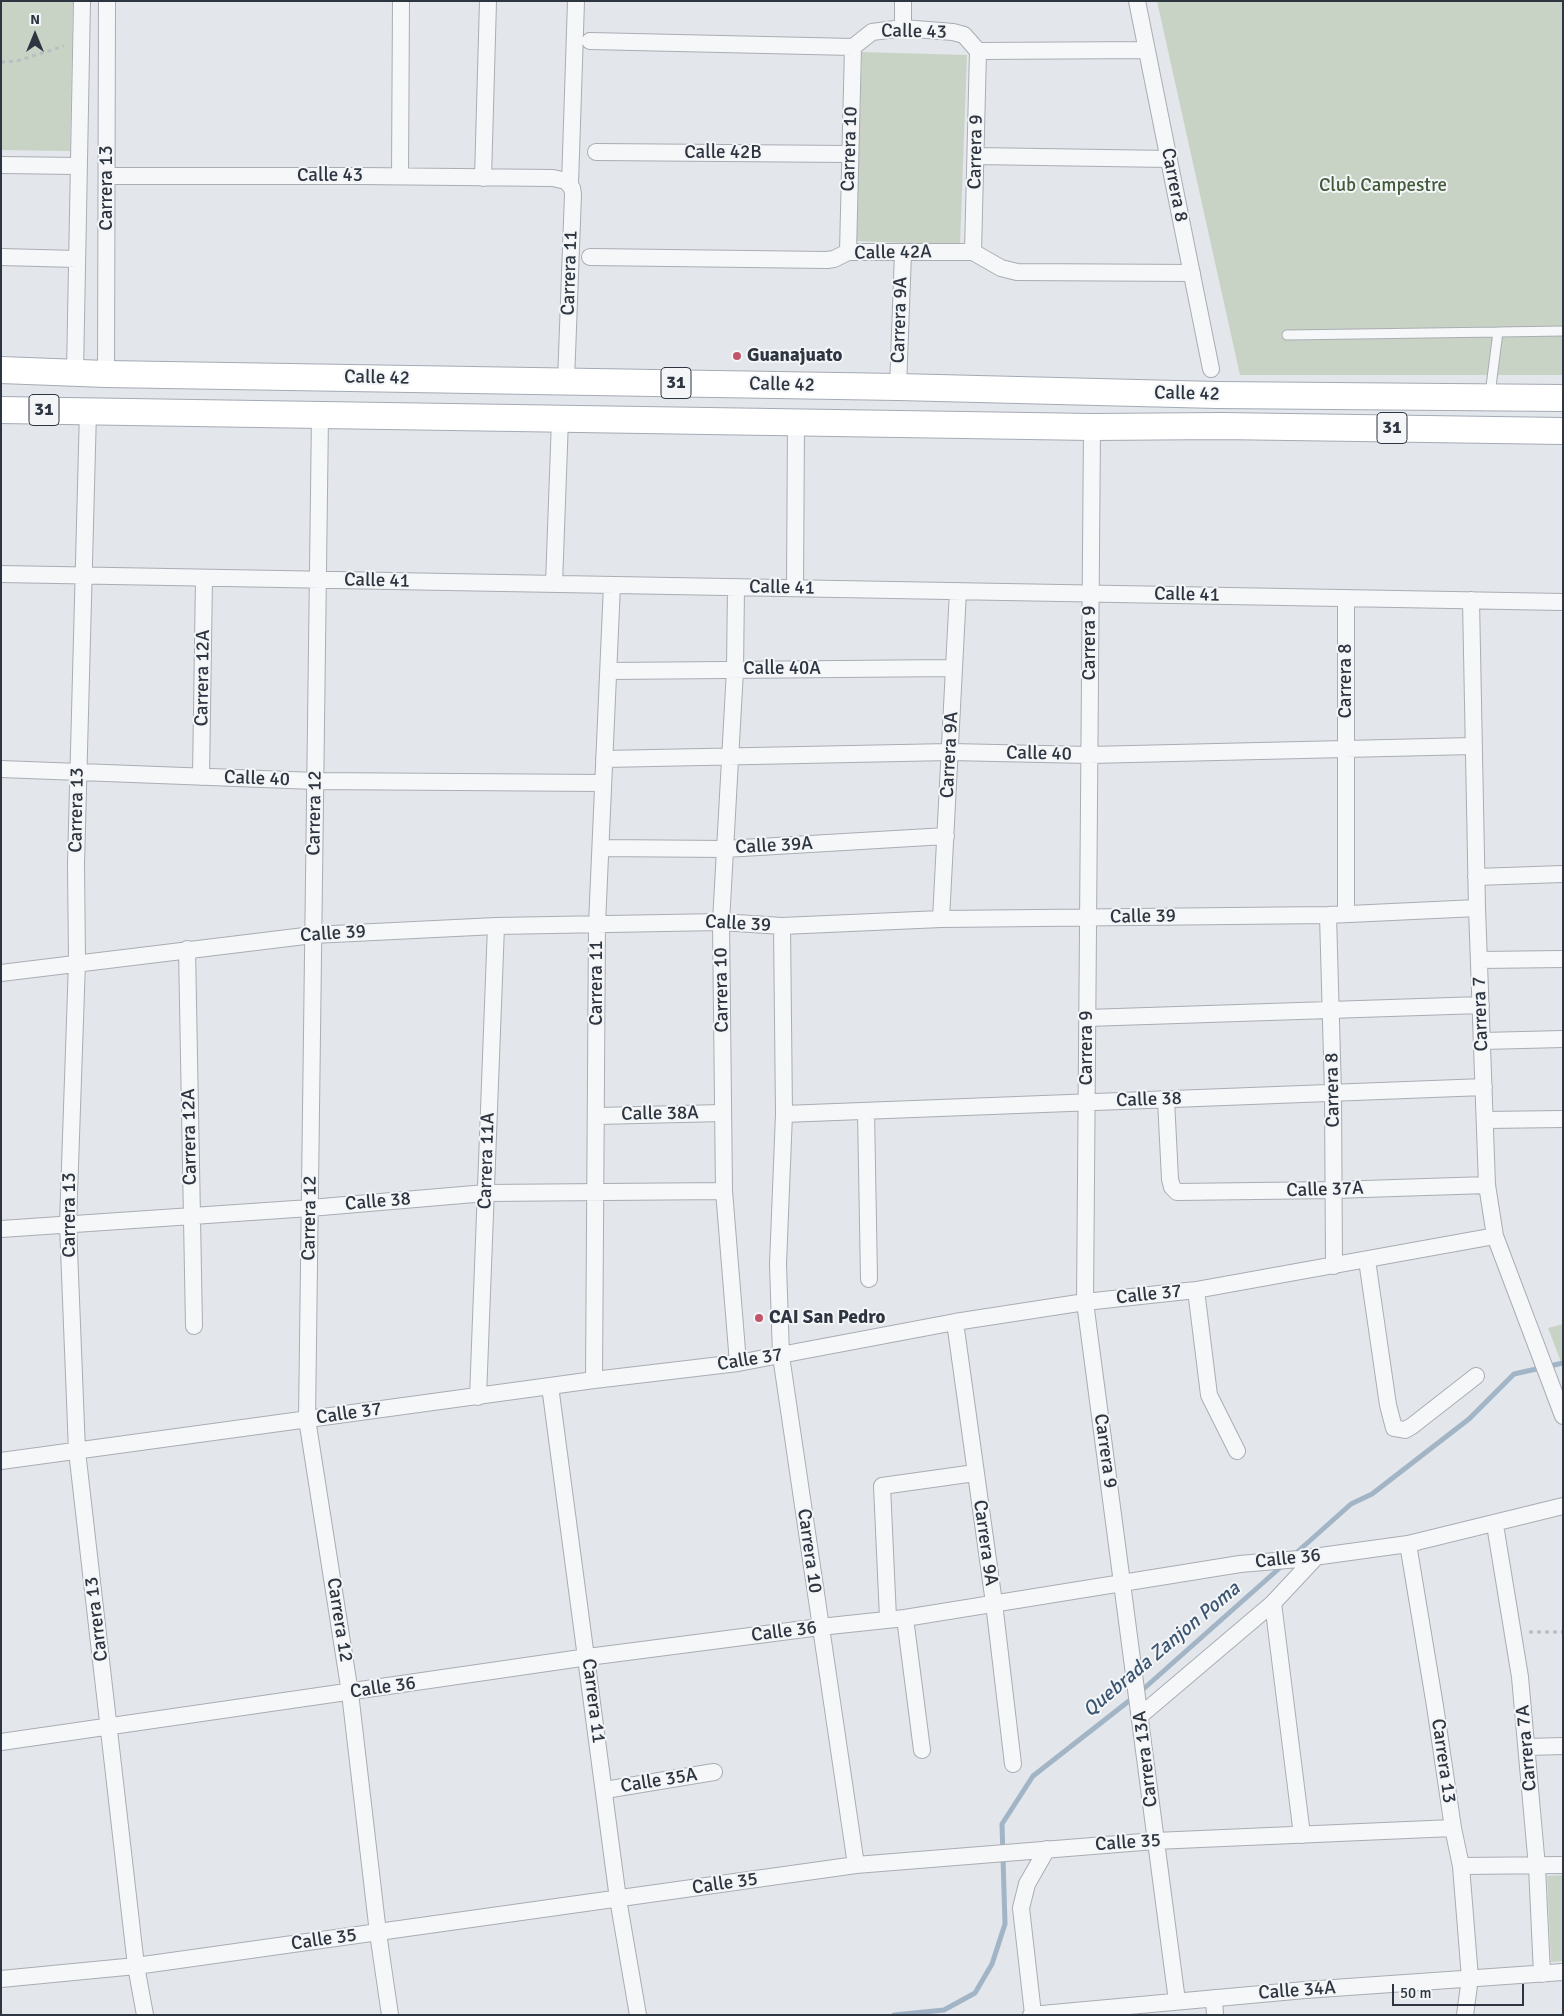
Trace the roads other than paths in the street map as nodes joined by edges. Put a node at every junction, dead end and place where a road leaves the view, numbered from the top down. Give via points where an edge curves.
1 (82, 1) edge
2 (107, 1) edge
3 (401, 1) edge
4 (488, 1) edge
5 (576, 1) edge
6 (903, 1) edge
7 (1137, 1) edge
8 (903, 28) junction
9 (590, 41) dead end
10 (854, 46) junction
11 (1147, 50) junction
12 (978, 51) junction
13 (596, 152) dead end
14 (850, 154) junction
15 (976, 156) junction
16 (1169, 159) junction
17 (1, 165) edge
18 (78, 166) junction
19 (107, 176) junction
20 (400, 176) junction
21 (483, 178) junction
22 (570, 184) junction
23 (848, 252) junction
24 (973, 252) junction
25 (903, 253) junction
26 (1, 257) edge
27 (590, 257) dead end
28 (78, 259) junction
29 (1192, 273) junction
30 (1563, 331) edge
31 (1498, 332) junction
32 (1287, 335) dead end
33 (1211, 369) dead end
34 (1, 370) edge
35 (75, 373) junction
36 (106, 374) junction
37 (566, 381) junction
38 (898, 387) junction
39 (1490, 397) junction
40 (1563, 398) edge
41 (1, 410) edge
42 (88, 411) junction
43 (320, 415) junction
44 (560, 419) junction
45 (796, 422) junction
46 (1092, 427) junction
47 (1563, 431) edge
48 (1, 574) edge
49 (83, 576) junction
50 (204, 578) junction
51 (318, 580) junction
52 (554, 584) junction
53 (612, 585) junction
54 (736, 587) junction
55 (795, 588) junction
56 (958, 591) junction
57 (1090, 594) junction
58 (1346, 598) junction
59 (1471, 600) junction
60 (1563, 602) edge
61 (954, 668) junction
62 (610, 670) junction
63 (735, 670) junction
64 (1474, 746) junction
65 (1347, 749) junction
66 (950, 752) junction
67 (1089, 754) junction
68 (731, 756) junction
69 (604, 759) junction
70 (1, 770) edge
71 (78, 772) junction
72 (202, 777) junction
73 (315, 780) junction
74 (602, 783) junction
75 (946, 836) junction
76 (601, 848) junction
77 (725, 849) junction
78 (1563, 874) edge
79 (1476, 877) junction
80 (1477, 908) junction
81 (1328, 914) junction
82 (1346, 914) junction
83 (1088, 918) junction
84 (941, 919) junction
85 (721, 922) junction
86 (597, 924) junction
87 (496, 926) junction
88 (782, 926) junction
89 (313, 935) junction
90 (187, 949) junction
91 (1563, 959) edge
92 (1479, 960) junction
93 (77, 962) junction
94 (1, 973) edge
95 (1481, 1005) junction
96 (1331, 1010) junction
97 (1088, 1018) junction
98 (1563, 1039) edge
99 (1482, 1041) junction
100 (1484, 1087) junction
101 (1333, 1093) junction
102 (1166, 1100) junction
103 (1087, 1103) junction
104 (866, 1111) junction
105 (723, 1113) junction
106 (784, 1114) junction
107 (597, 1116) junction
108 (1563, 1118) edge
109 (1485, 1120) junction
110 (1487, 1184) junction
111 (1334, 1190) junction
112 (724, 1191) junction
113 (597, 1192) junction
114 (486, 1193) junction
115 (310, 1208) junction
116 (191, 1216) junction
117 (68, 1224) junction
118 (1, 1229) edge
119 (1495, 1236) junction
120 (1367, 1260) junction
121 (1334, 1266) junction
122 (869, 1279) dead end
123 (1196, 1290) junction
124 (1085, 1302) junction
125 (956, 1322) junction
126 (194, 1326) dead end
127 (781, 1356) junction
128 (738, 1363) junction
129 (1476, 1376) dead end
130 (594, 1380) junction
131 (550, 1386) junction
132 (478, 1397) junction
133 (1563, 1416) edge
134 (307, 1420) junction
135 (78, 1451) junction
136 (1237, 1451) dead end
137 (1, 1461) edge
138 (975, 1473) junction
139 (1563, 1506) edge
140 (1495, 1524) junction
141 (1408, 1544) junction
142 (1316, 1557) junction
143 (1122, 1583) junction
144 (994, 1603) junction
145 (1273, 1604) junction
146 (888, 1618) junction
147 (905, 1618) junction
148 (820, 1627) junction
149 (588, 1657) junction
150 (1133, 1665) joint
151 (350, 1693) junction
152 (1140, 1709) junction
153 (110, 1726) junction
154 (1, 1742) edge
155 (1563, 1746) edge
156 (1527, 1747) junction
157 (922, 1750) dead end
158 (1013, 1764) dead end
159 (714, 1772) dead end
160 (604, 1790) junction
161 (1453, 1828) junction
162 (1302, 1835) junction
163 (1155, 1841) junction
164 (1047, 1849) junction
165 (856, 1865) junction
166 (1563, 1865) edge
167 (1461, 1866) junction
168 (1537, 1866) junction
169 (618, 1899) junction
170 (378, 1933) junction
171 (136, 1966) junction
172 (1563, 1972) edge
173 (1542, 1974) junction
174 (1470, 1978) junction
175 (1, 1980) edge
176 (1214, 1998) junction
177 (1176, 2001) junction
178 (1032, 2014) edge
179 (145, 2015) edge
180 (390, 2015) edge
181 (638, 2015) edge
182 (1216, 2015) edge
183 (1465, 2015) edge

1 - 18 street, Carrera 13
2 - 19 street, Carrera 13
3 - 20 street
4 - 21 street
5 - 22 street, Carrera 11
6 - 8 street
7 - 11 street, Carrera 8
8 - 10 street, Calle 43 via 872,32
8 - 12 street, Calle 43 via 964,35
9 - 10 street, Calle 43
10 - 14 street, Carrera 10
11 - 12 street
11 - 16 street, Carrera 8
12 - 15 street, Carrera 9
13 - 14 street, Calle 42B
14 - 23 street, Carrera 10
15 - 16 street
15 - 24 street, Carrera 9
16 - 29 street, Carrera 8
17 - 18 street
18 - 28 street, Carrera 13
19 - 20 street, Calle 43
19 - 36 street, Carrera 13
20 - 21 street, Calle 43
21 - 22 street, Calle 43 via 553,178
22 - 37 street, Carrera 11 via 573,194
23 - 25 street, Calle 42A
23 - 27 street, Calle 42A via 827,260
24 - 25 street, Calle 42A
24 - 29 street via 1001,268 1017,272
25 - 38 street, Carrera 9A
26 - 28 street
28 - 35 street, Carrera 13
29 - 33 street, Carrera 8
30 - 31 lane
31 - 32 lane
31 - 39 lane
34 - 35 main road, Calle 42 / 31
35 - 36 main road, Calle 42 / 31
36 - 37 main road, Calle 42 / 31
37 - 38 main road, Calle 42 / 31
38 - 39 main road, Calle 42 / 31 via 1216,395
39 - 40 main road, Calle 42 / 31
41 - 42 main road, Calle 42 / 31
42 - 43 main road, Calle 42 / 31
42 - 49 street, Carrera 13
43 - 44 main road, Calle 42 / 31
43 - 51 street, Carrera 12
44 - 45 main road, Calle 42 / 31
44 - 52 street
45 - 46 main road, Calle 42 / 31
45 - 55 street
46 - 47 main road, Calle 42 / 31
46 - 57 street, Carrera 9
48 - 49 street, Calle 41
49 - 50 street, Calle 41
49 - 71 street, Carrera 13
50 - 51 street, Calle 41
50 - 72 street, Carrera 12A
51 - 52 street, Calle 41
51 - 73 street, Carrera 12
52 - 53 street, Calle 41
53 - 54 street, Calle 41
53 - 62 street, Carrera 11
54 - 55 street, Calle 41
54 - 63 street, Carrera 10
55 - 56 street, Calle 41
56 - 57 street, Calle 41
56 - 61 street, Carrera 9A
57 - 58 street, Calle 41
57 - 67 street, Carrera 9
58 - 59 street, Calle 41
58 - 65 street, Carrera 8
59 - 60 street, Calle 41
59 - 64 street, Carrera 7
61 - 63 street, Calle 40A
61 - 66 street, Carrera 9A
62 - 63 street, Calle 40A
62 - 69 street, Carrera 11
63 - 68 street, Carrera 10
64 - 65 street, Calle 40
64 - 79 street, Carrera 7
65 - 67 street, Calle 40
65 - 82 street, Carrera 8
66 - 67 street, Calle 40
66 - 68 street, Calle 40
66 - 75 street, Carrera 9A
67 - 83 street, Carrera 9
68 - 69 street, Calle 40
68 - 77 street, Carrera 10
69 - 74 street, Carrera 11
70 - 71 street, Calle 40
71 - 72 street, Calle 40
71 - 93 street, Carrera 13
72 - 73 street, Calle 40
73 - 74 street, Calle 40
73 - 89 street, Carrera 12
74 - 76 street, Carrera 11
75 - 77 street, Calle 39A
75 - 84 street, Carrera 9A
76 - 77 street, Calle 39A
76 - 86 street, Carrera 11
77 - 85 street, Carrera 10
78 - 79 street
79 - 80 street, Carrera 7
80 - 82 street, Calle 39
80 - 92 street, Carrera 7
81 - 82 street, Calle 39
81 - 83 street, Calle 39
81 - 96 street, Carrera 8
83 - 84 street, Calle 39
83 - 97 street, Carrera 9
84 - 88 street, Calle 39
85 - 86 street, Calle 39
85 - 88 street, Calle 39
85 - 105 street, Carrera 10
86 - 87 street, Calle 39
86 - 107 street, Carrera 11
87 - 89 street, Calle 39
87 - 114 street, Carrera 11A
88 - 106 street, Carrera 10
89 - 90 street, Calle 39
89 - 115 street, Carrera 12
90 - 93 street, Calle 39
90 - 116 street, Carrera 12A
91 - 92 street
92 - 95 street, Carrera 7
93 - 94 street, Calle 39
93 - 117 street, Carrera 13
95 - 96 street
95 - 99 street, Carrera 7
96 - 97 street
96 - 101 street, Carrera 8
97 - 103 street, Carrera 9
98 - 99 street
99 - 100 street, Carrera 7
100 - 101 street, Calle 38
100 - 109 street, Carrera 7
101 - 102 street, Calle 38
101 - 111 street, Carrera 8
102 - 103 street, Calle 38
102 - 111 street, Calle 37A via 1170,1179 1176,1192
103 - 104 street, Calle 38
103 - 124 street, Carrera 9
104 - 106 street, Calle 38
104 - 122 street
105 - 107 street, Calle 38A
105 - 112 street, Carrera 10
106 - 127 street, Carrera 10 via 778,1264
107 - 113 street, Carrera 11
108 - 109 street
109 - 110 street, Carrera 7
110 - 111 street, Calle 37A
110 - 119 street, Carrera 7
111 - 121 street, Carrera 8
112 - 113 street, Calle 38
112 - 128 street, Carrera 10
113 - 114 street, Calle 38
113 - 130 street, Carrera 11
114 - 115 street, Calle 38
114 - 132 street, Carrera 11A
115 - 116 street, Calle 38
115 - 134 street, Carrera 12
116 - 117 street, Calle 38
116 - 126 street, Carrera 12A
117 - 118 street, Calle 38
117 - 135 street, Carrera 13
119 - 120 street, Calle 37
119 - 133 street, Carrera 7
120 - 121 street, Calle 37
120 - 129 street via 1394,1428 1399,1431 1412,1426
121 - 123 street, Calle 37
123 - 124 street, Calle 37
123 - 136 street via 1210,1395
124 - 125 street, Calle 37
124 - 143 street, Carrera 9
125 - 127 street, Calle 37
125 - 138 street, Carrera 9A
127 - 128 street, Calle 37
127 - 148 street, Carrera 10
128 - 130 street, Calle 37
130 - 131 street, Calle 37
131 - 132 street, Calle 37
131 - 149 street, Carrera 11
132 - 134 street, Calle 37
134 - 135 street, Calle 37
134 - 151 street, Carrera 12
135 - 137 street, Calle 37
135 - 153 street, Carrera 13
138 - 144 street, Carrera 9A
138 - 146 street via 882,1486
139 - 140 street, Calle 36
140 - 141 street, Calle 36
140 - 156 street, Carrera 7A
141 - 142 street, Calle 36
141 - 161 street, Carrera 13
142 - 143 street, Calle 36 via 1240,1564
142 - 145 street
143 - 144 street, Calle 36
143 - 150 street, Carrera 9
144 - 147 street, Calle 36
144 - 158 street, Carrera 9A
145 - 152 street
145 - 162 street
146 - 147 street, Calle 36
146 - 148 street, Calle 36
147 - 157 street
148 - 149 street, Calle 36
148 - 165 street, Carrera 10
149 - 151 street, Calle 36
149 - 160 street, Carrera 11
150 - 152 street, Carrera 13A
151 - 153 street, Calle 36
151 - 170 street, Carrera 12
152 - 163 street, Carrera 13A
153 - 154 street, Calle 36
153 - 171 street, Carrera 13
155 - 156 street
156 - 168 street, Carrera 7A
159 - 160 street, Calle 35A
160 - 169 street, Carrera 11
161 - 162 street, Calle 35
161 - 167 street, Carrera 13
162 - 163 street, Calle 35
163 - 164 street, Calle 35
163 - 177 street, Carrera 13A
164 - 165 street, Calle 35
164 - 178 street via 1027,1884 1021,1908
165 - 169 street, Calle 35
166 - 168 street
167 - 168 street
167 - 174 street, Carrera 13
168 - 173 street, Carrera 7A
169 - 170 street, Calle 35
169 - 181 street, Carrera 11
170 - 171 street, Calle 35
170 - 180 street, Carrera 12
171 - 175 street, Calle 35
171 - 179 street, Carrera 13
172 - 173 street, Calle 34A
173 - 174 street, Calle 34A
174 - 176 street, Calle 34A
174 - 183 street, Carrera 13
176 - 177 street, Calle 34A
176 - 182 street
177 - 178 street, Calle 34A

